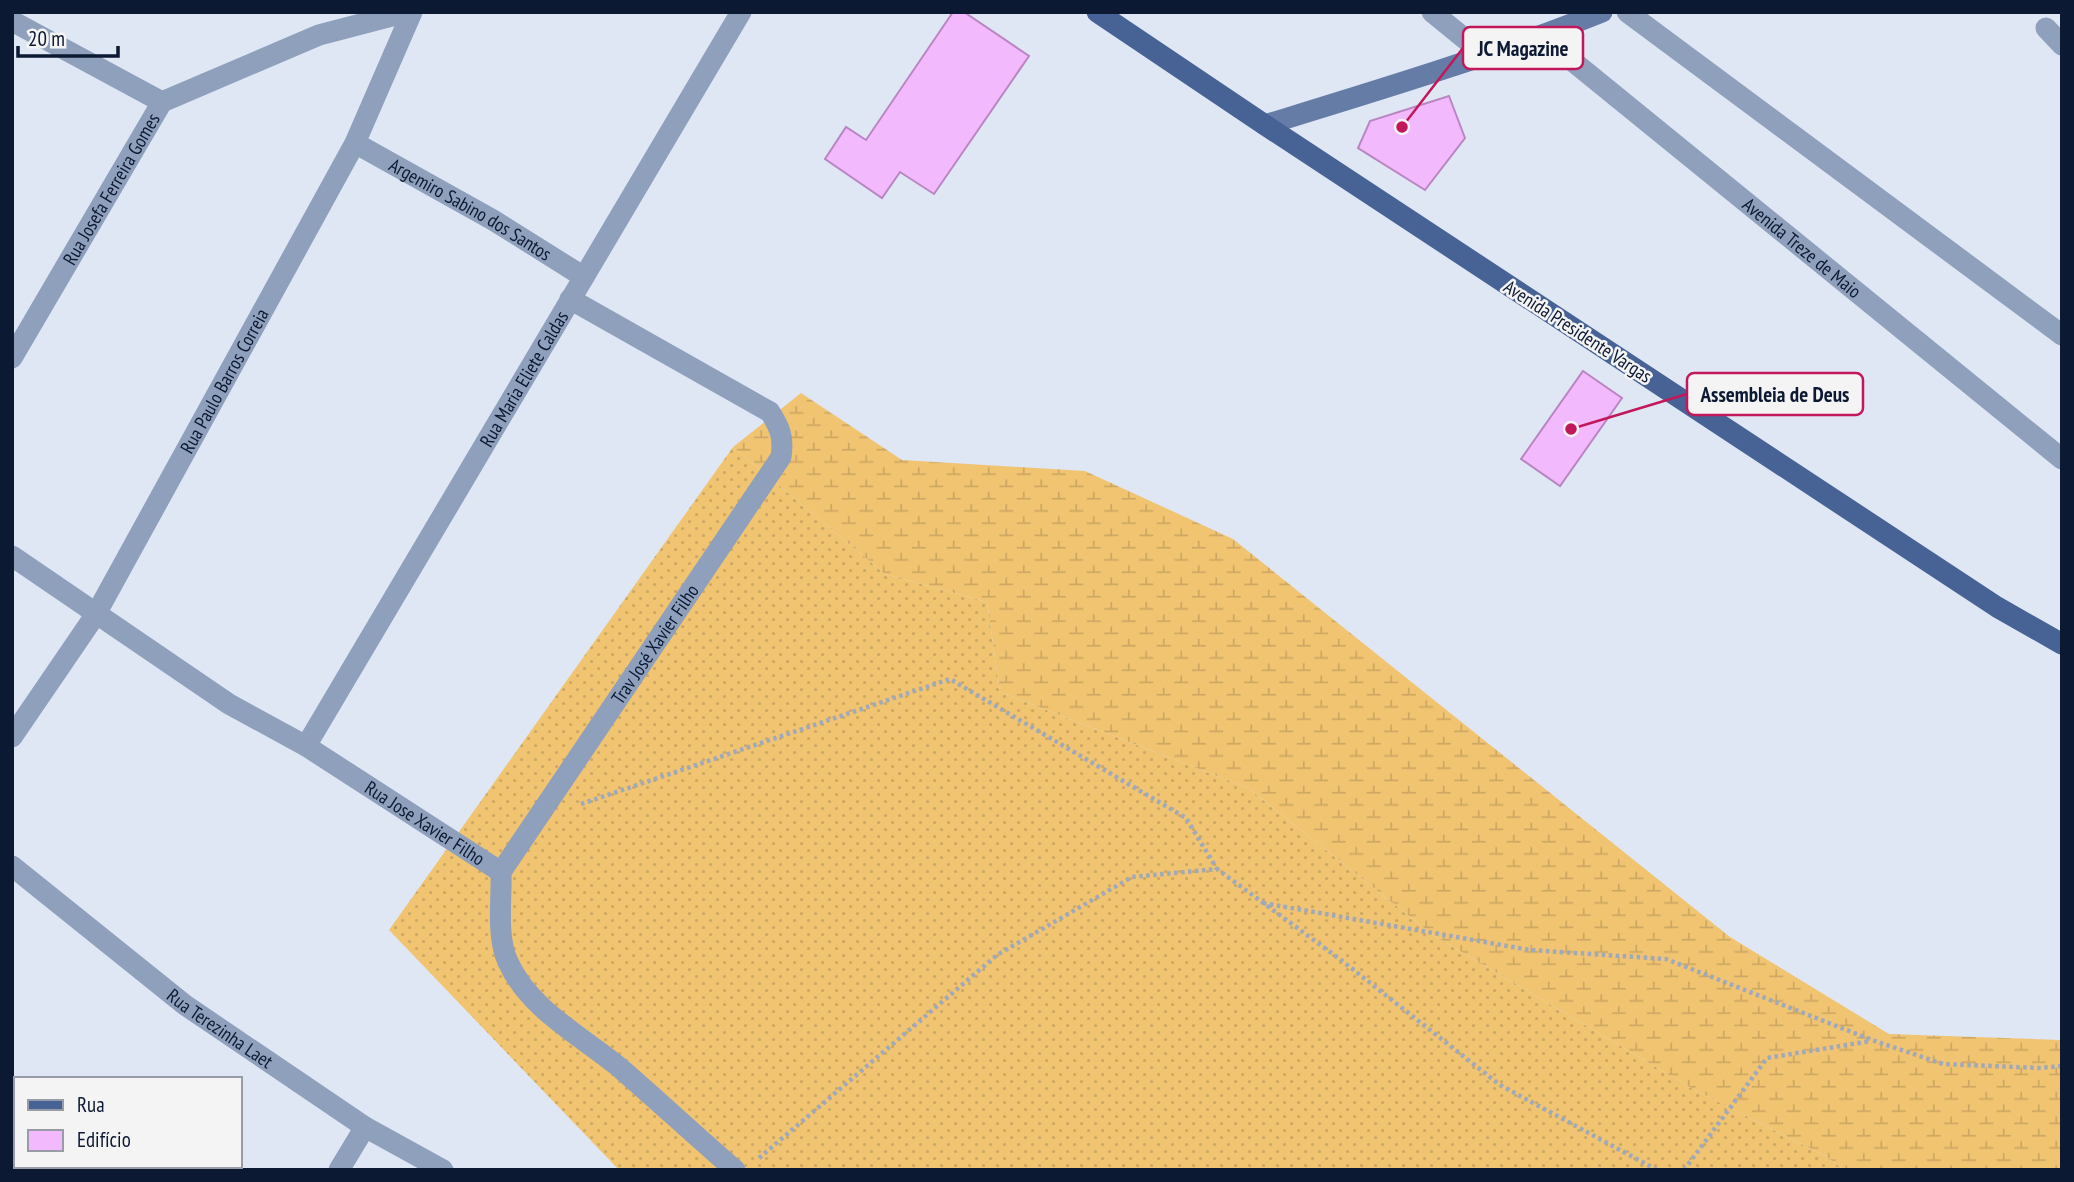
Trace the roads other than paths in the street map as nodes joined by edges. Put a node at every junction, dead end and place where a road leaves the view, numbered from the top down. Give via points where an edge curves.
1 (407, 12) edge
2 (412, 12) edge
3 (741, 12) edge
4 (1097, 12) edge
5 (1432, 12) edge
6 (1602, 12) edge
7 (1627, 12) edge
8 (12, 21) edge
9 (2046, 28) dead end
10 (1543, 37) junction
11 (2062, 46) edge
12 (1486, 56) junction
13 (162, 102) junction
14 (1265, 125) junction
15 (355, 143) junction
16 (583, 277) junction
17 (570, 299) junction
18 (2062, 335) edge
19 (12, 358) edge
20 (2062, 459) edge
21 (12, 556) edge
22 (96, 614) junction
23 (2062, 644) edge
24 (12, 737) edge
25 (306, 746) junction
26 (12, 866) edge
27 (501, 872) junction
28 (365, 1128) junction
29 (339, 1170) edge
30 (443, 1170) edge
31 (735, 1170) edge

1 - 13 street, Rua Josefa Ferreira Gomes via 319,35
2 - 15 street, Rua Paulo Barros Correia
3 - 16 street, Rua Maria Eliete Caldas
4 - 14 main road, Avenida Presidente Vargas
5 - 12 street
6 - 10 main road
7 - 18 street
8 - 13 street
9 - 11 street
10 - 12 main road
10 - 20 street, Avenida Treze de Maio
12 - 14 main road
13 - 19 street, Rua Josefa Ferreira Gomes
14 - 23 main road, Avenida Presidente Vargas via 1997,607
15 - 16 street, Argemiro Sabino dos Santos
15 - 22 street, Rua Paulo Barros Correia
16 - 17 street, Rua Maria Eliete Caldas
17 - 25 street, Rua Maria Eliete Caldas
17 - 27 street, Trav José Xavier Filho via 770,412 784,441 781,457
21 - 22 street, Rua Jose Xavier Filho
22 - 24 street, Rua Paulo Barros Correia
22 - 25 street, Rua Jose Xavier Filho via 229,704
25 - 27 street, Rua Jose Xavier Filho
26 - 28 street, Rua Terezinha Laet via 185,1005
27 - 31 street, Rua Jose Xavier Filho via 502,934 507,960 523,987 535,1002 617,1066
28 - 29 street
28 - 30 street, Rua Terezinha Laet

